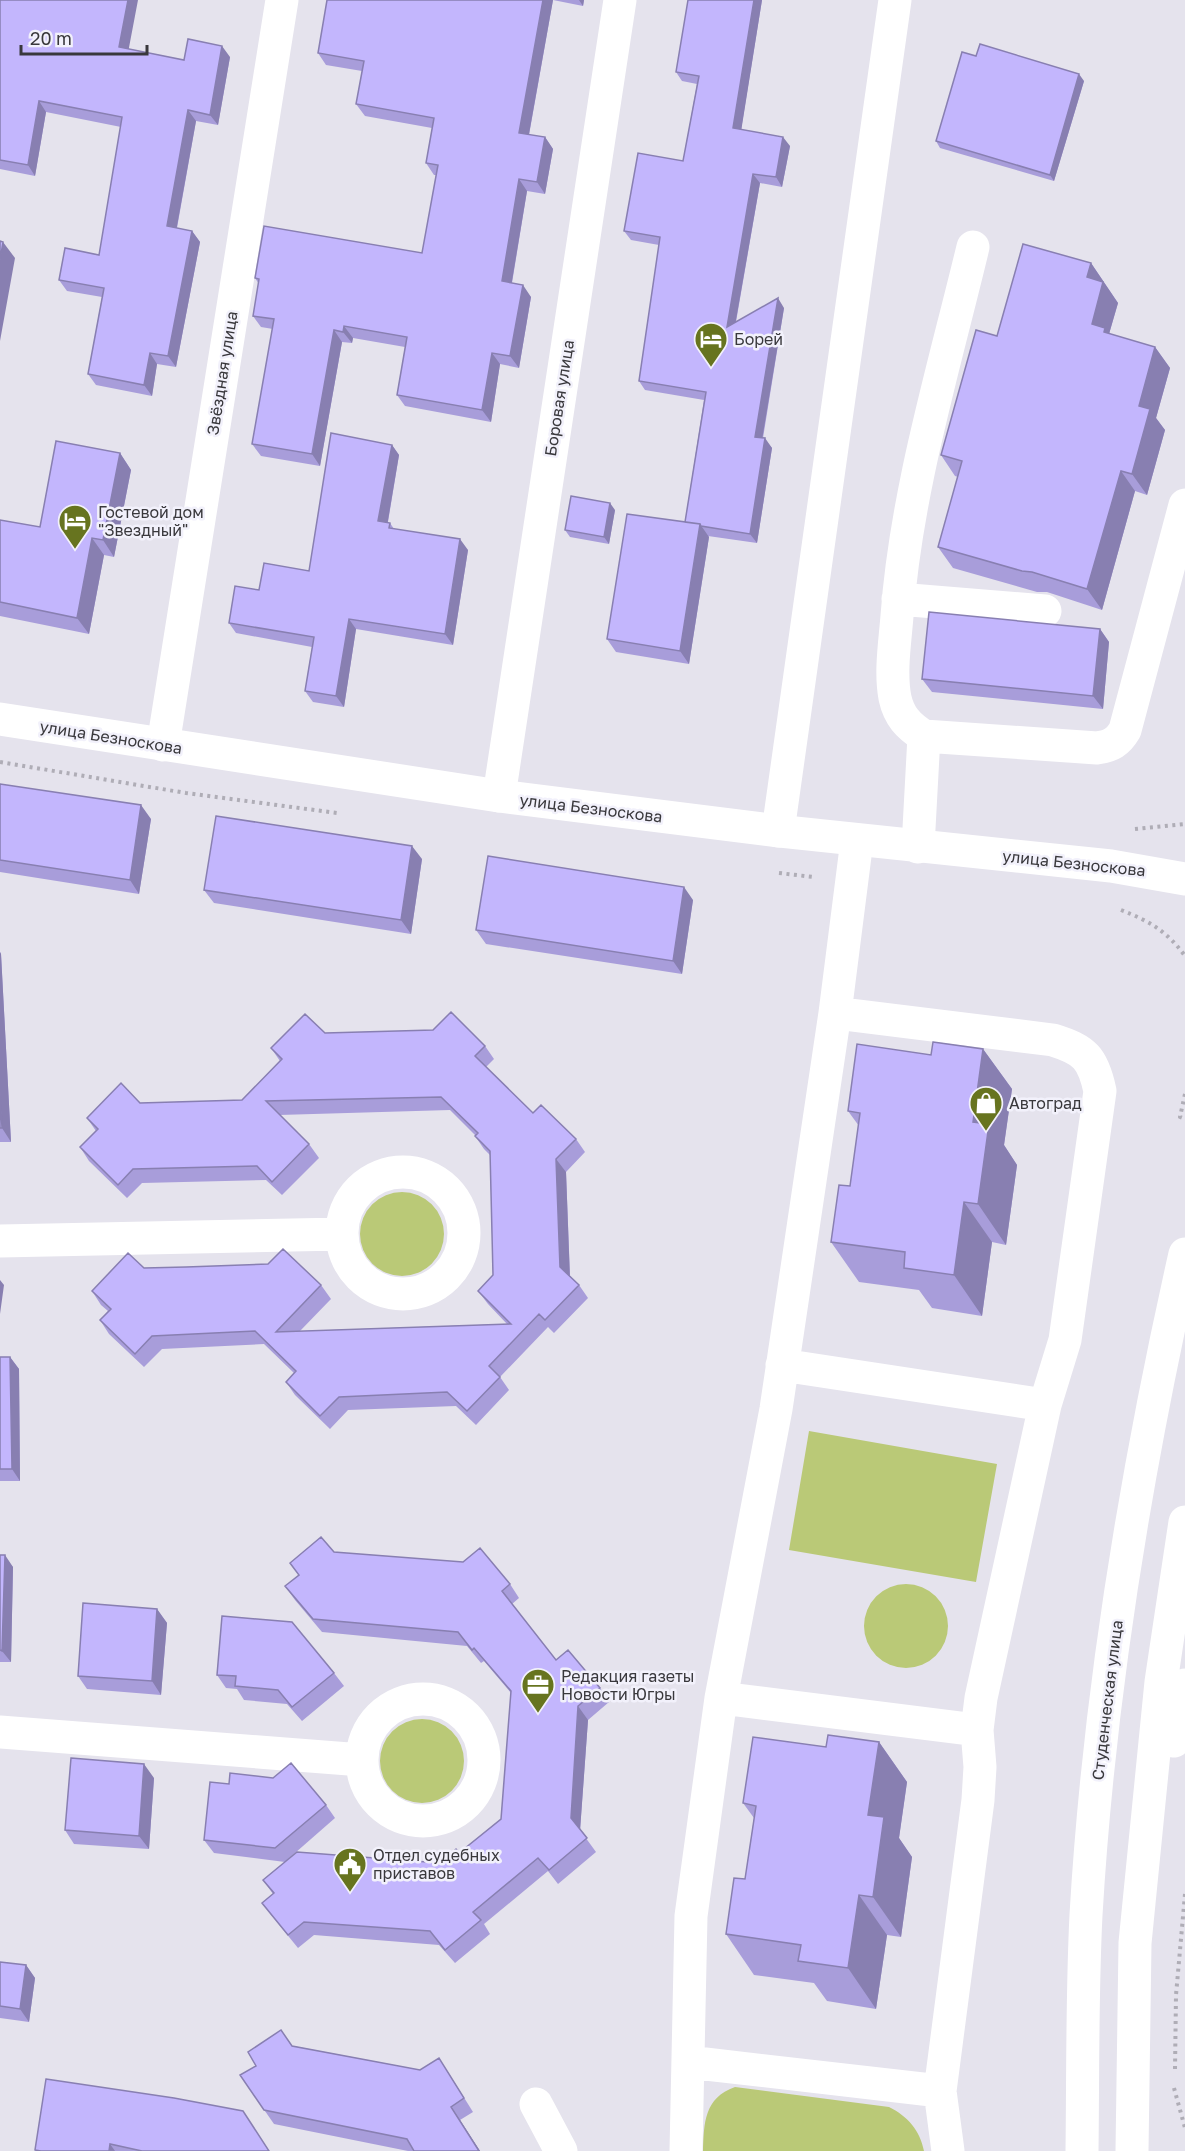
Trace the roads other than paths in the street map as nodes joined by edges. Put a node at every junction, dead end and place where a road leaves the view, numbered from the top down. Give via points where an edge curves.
1 (282, 0) edge
2 (620, 0) edge
3 (895, 0) edge
4 (973, 247) dead end
5 (1185, 506) edge
6 (898, 599) junction
7 (1045, 611) dead end
8 (0, 719) edge
9 (924, 735) junction
10 (162, 746) junction
11 (499, 796) junction
12 (778, 831) junction
13 (857, 840) junction
14 (918, 847) junction
15 (1185, 879) edge
16 (835, 1012) junction
17 (342, 1234) dead end
18 (0, 1241) edge
19 (1185, 1254) edge
20 (782, 1365) junction
21 (1045, 1406) junction
22 (1185, 1522) edge
23 (1185, 1686) edge
24 (721, 1698) junction
25 (977, 1730) junction
26 (0, 1732) edge
27 (362, 1760) dead end
28 (1135, 1943) junction
29 (688, 2062) junction
30 (940, 2091) junction
31 (536, 2104) dead end
32 (561, 2151) edge
33 (686, 2151) edge
34 (948, 2151) edge
35 (1082, 2151) edge
36 (1132, 2151) edge

1 - 10 main road, Звёздная улица
2 - 11 main road, Боровая улица
3 - 12 main road
4 - 6 main road via 908,516
5 - 9 main road via 1125,730 1119,740 1097,748
6 - 7 main road
6 - 9 main road via 895,698 903,720
8 - 10 main road, улица Безноскова
9 - 14 main road
10 - 11 main road, улица Безноскова
11 - 12 main road, улица Безноскова
12 - 13 main road, улица Безноскова
13 - 14 main road, улица Безноскова
13 - 16 main road
14 - 15 main road, улица Безноскова via 1111,867
16 - 20 main road
16 - 21 main road via 1053,1040 1075,1047 1088,1057 1096,1071 1100,1091 1065,1340
17 - 18 main road
19 - 35 main road, Студенческая улица via 1134,1500 1096,1784 1086,1916
20 - 21 main road
20 - 24 main road
21 - 25 main road
22 - 28 main road via 1161,1682
23 - 28 main road
24 - 25 main road
24 - 29 main road via 691,1916
25 - 30 main road via 978,1800
26 - 27 main road
28 - 36 main road
29 - 30 main road
29 - 33 main road
30 - 34 main road
31 - 32 main road

